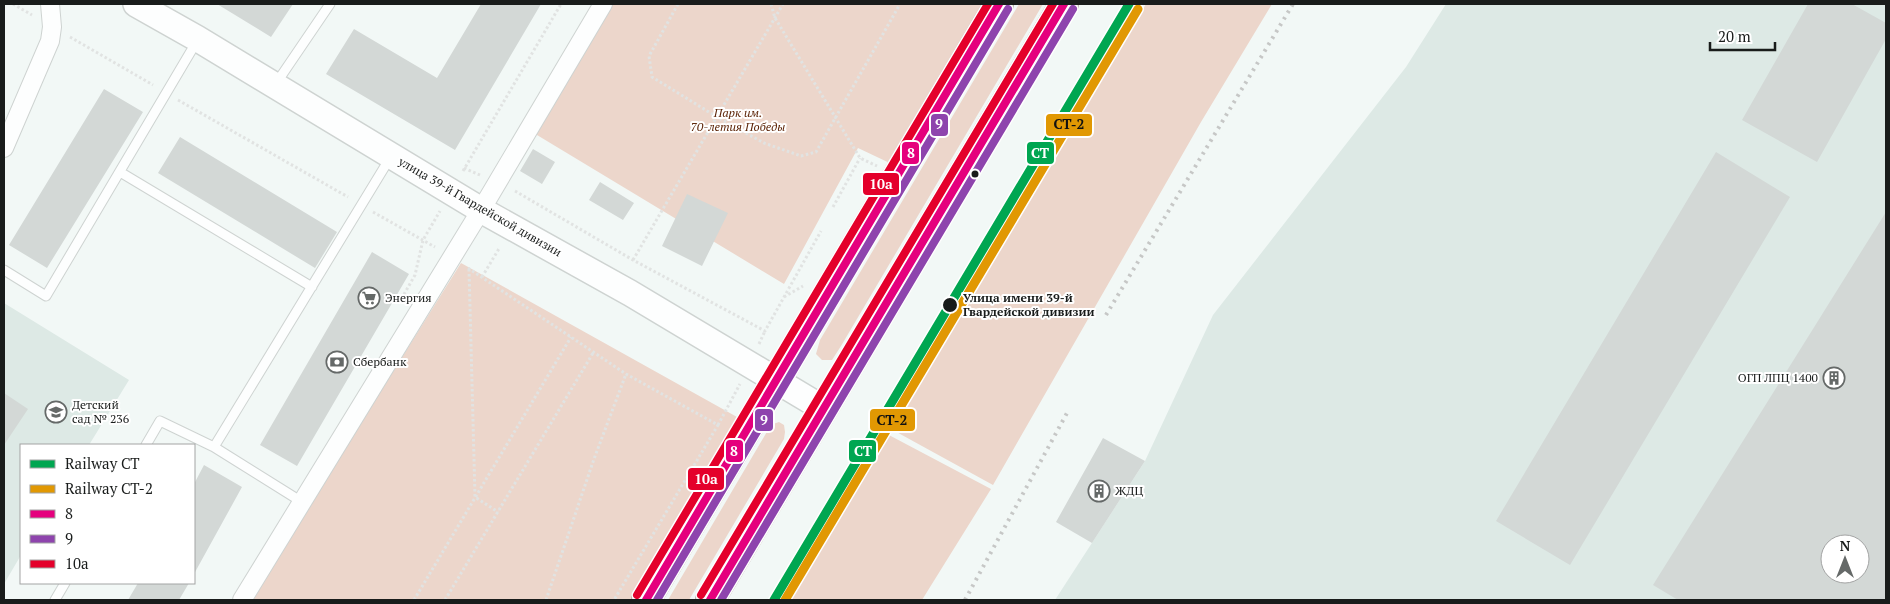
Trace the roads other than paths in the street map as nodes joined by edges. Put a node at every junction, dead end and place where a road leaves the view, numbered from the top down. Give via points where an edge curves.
1 (50, 4) edge
2 (136, 4) edge
3 (330, 4) edge
4 (603, 4) edge
5 (999, 4) edge
6 (1064, 4) edge
7 (198, 39) junction
8 (275, 85) junction
9 (4, 148) edge
10 (392, 156) junction
11 (120, 172) junction
12 (481, 210) junction
13 (4, 270) edge
14 (312, 287) junction
15 (775, 380) junction
16 (824, 409) junction
17 (147, 444) edge
18 (214, 446) junction
19 (302, 502) junction
20 (64, 584) edge
21 (55, 600) edge
22 (242, 600) edge
23 (646, 600) edge
24 (710, 600) edge

1 - 9 street via 50,41
2 - 7 main road, улица 39-й Гвардейской дивизии
3 - 8 lane
4 - 12 street
5 - 15 main road
6 - 16 main road
7 - 8 main road, улица 39-й Гвардейской дивизии
7 - 11 lane
8 - 10 main road, улица 39-й Гвардейской дивизии
10 - 12 main road, улица 39-й Гвардейской дивизии
10 - 14 lane
11 - 13 lane via 46,296
11 - 14 lane
12 - 15 main road, улица 39-й Гвардейской дивизии via 630,293
12 - 19 street
14 - 18 lane
15 - 16 main road, улица 39-й Гвардейской дивизии
15 - 23 main road
16 - 24 main road
17 - 18 lane via 160,421
18 - 19 lane
19 - 22 street
20 - 21 lane

